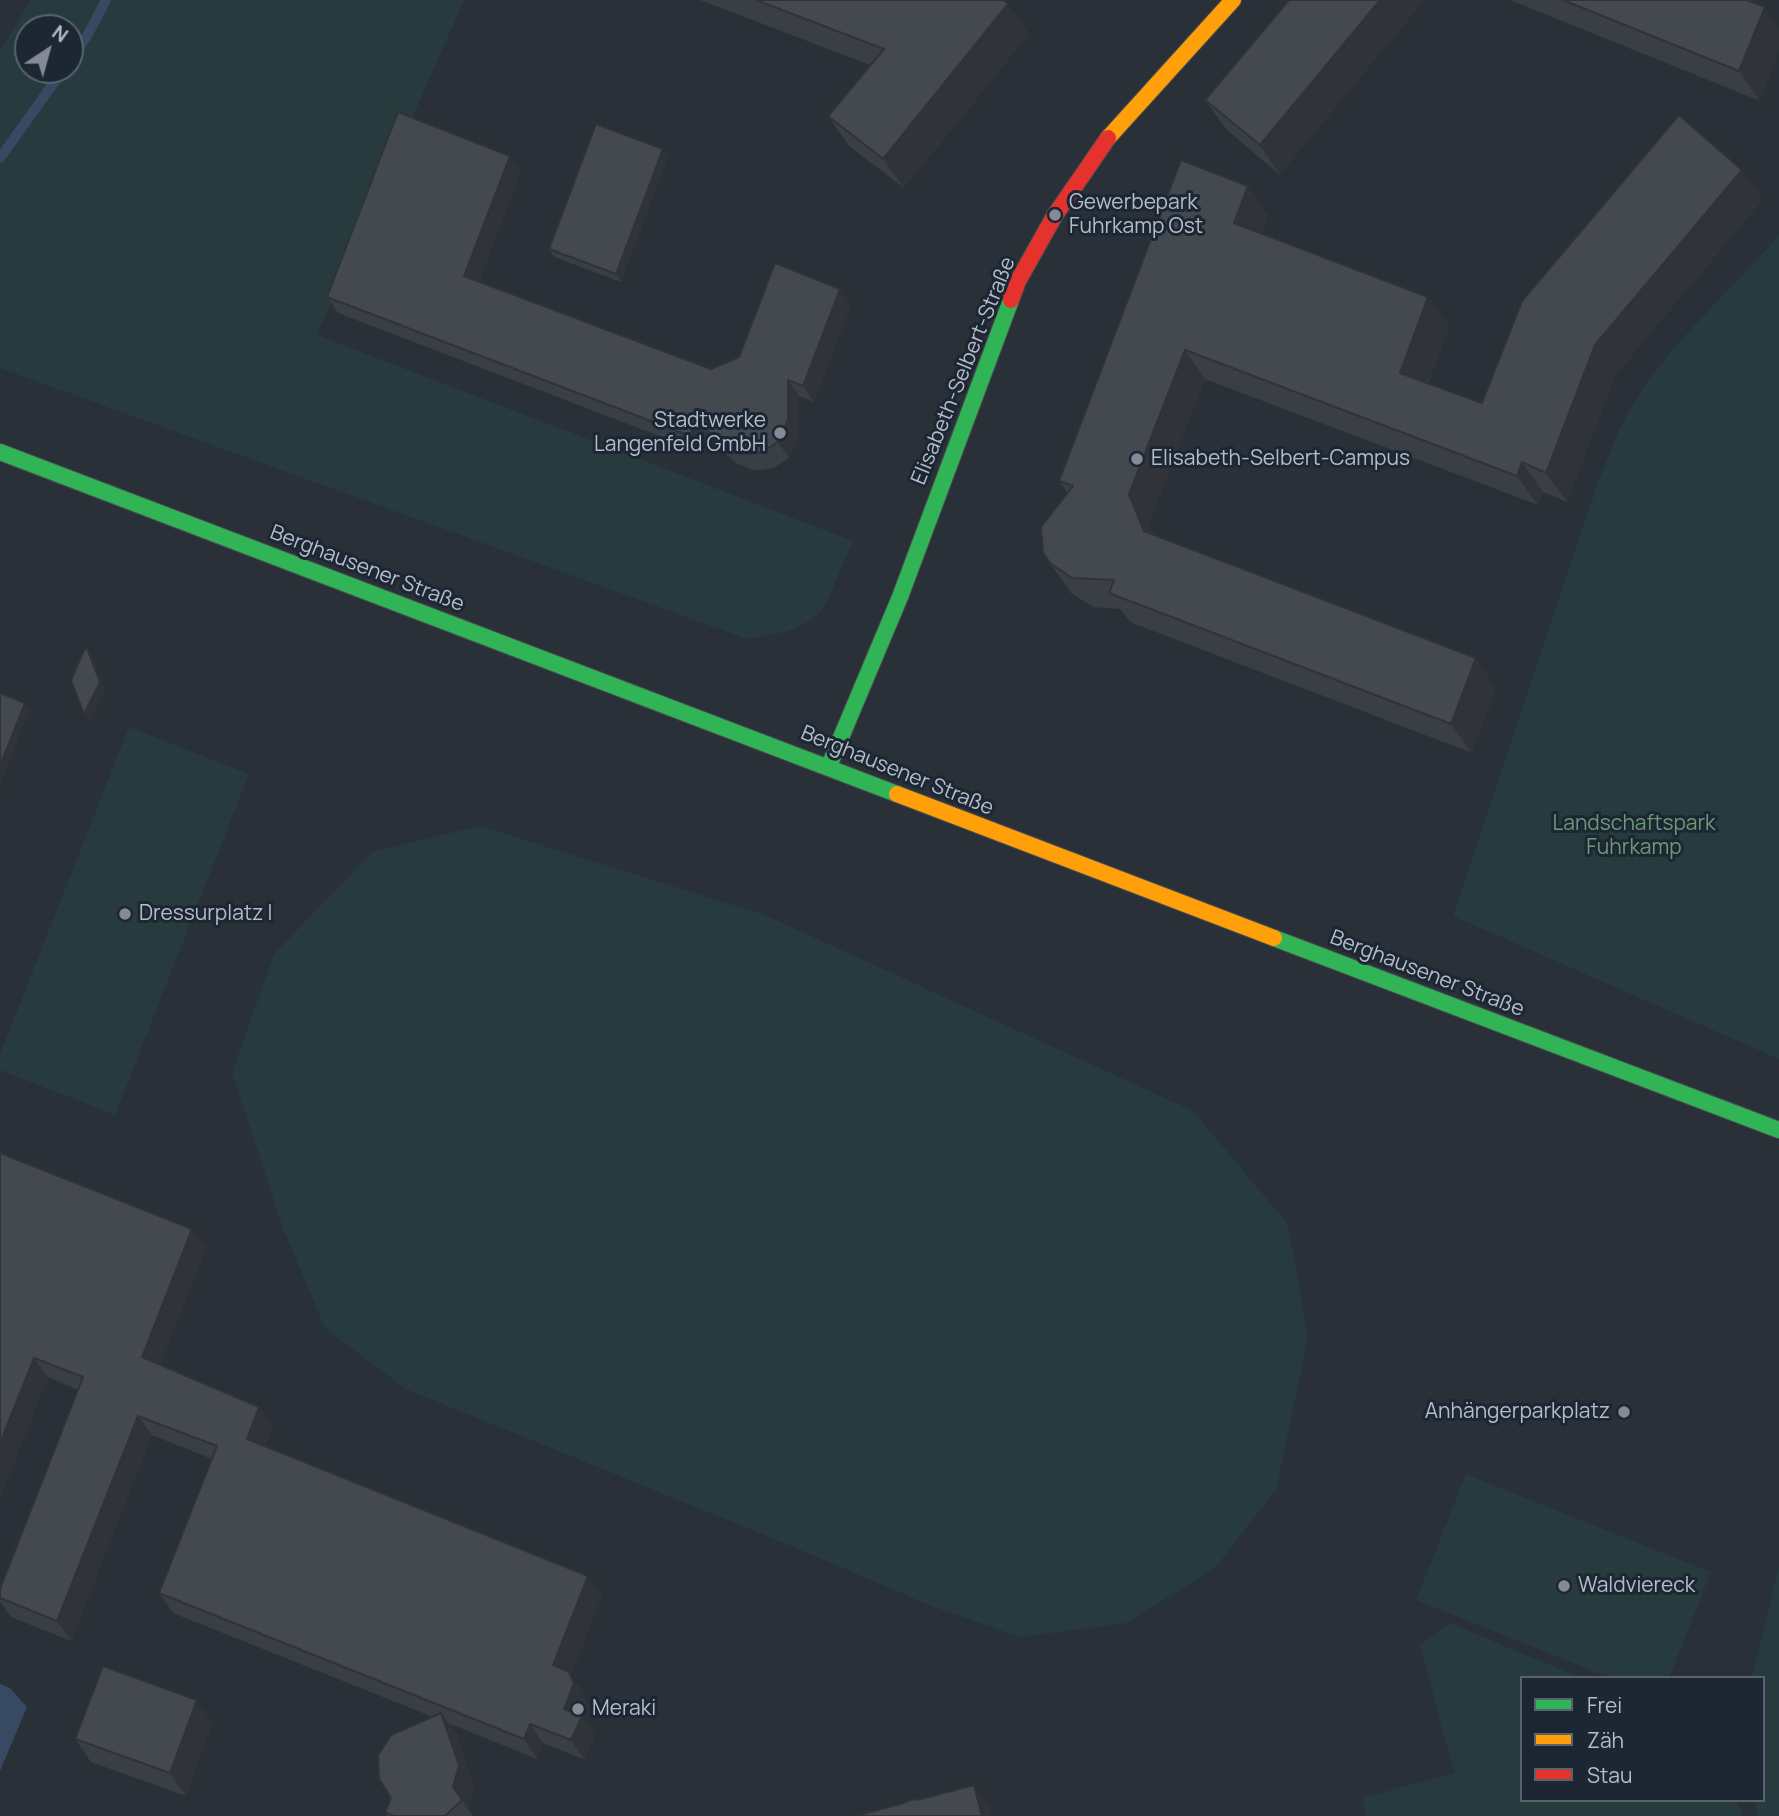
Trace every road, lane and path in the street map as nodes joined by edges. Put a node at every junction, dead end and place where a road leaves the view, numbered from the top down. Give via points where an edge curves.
1 (1233, 0) edge
2 (0, 452) edge
3 (829, 766) junction
4 (1779, 1130) edge

1 - 3 main road, Elisabeth-Selbert-Straße via 1115,128 1055,215 1018,281 900,597
2 - 3 main road, Berghausener Straße
3 - 4 main road, Berghausener Straße

